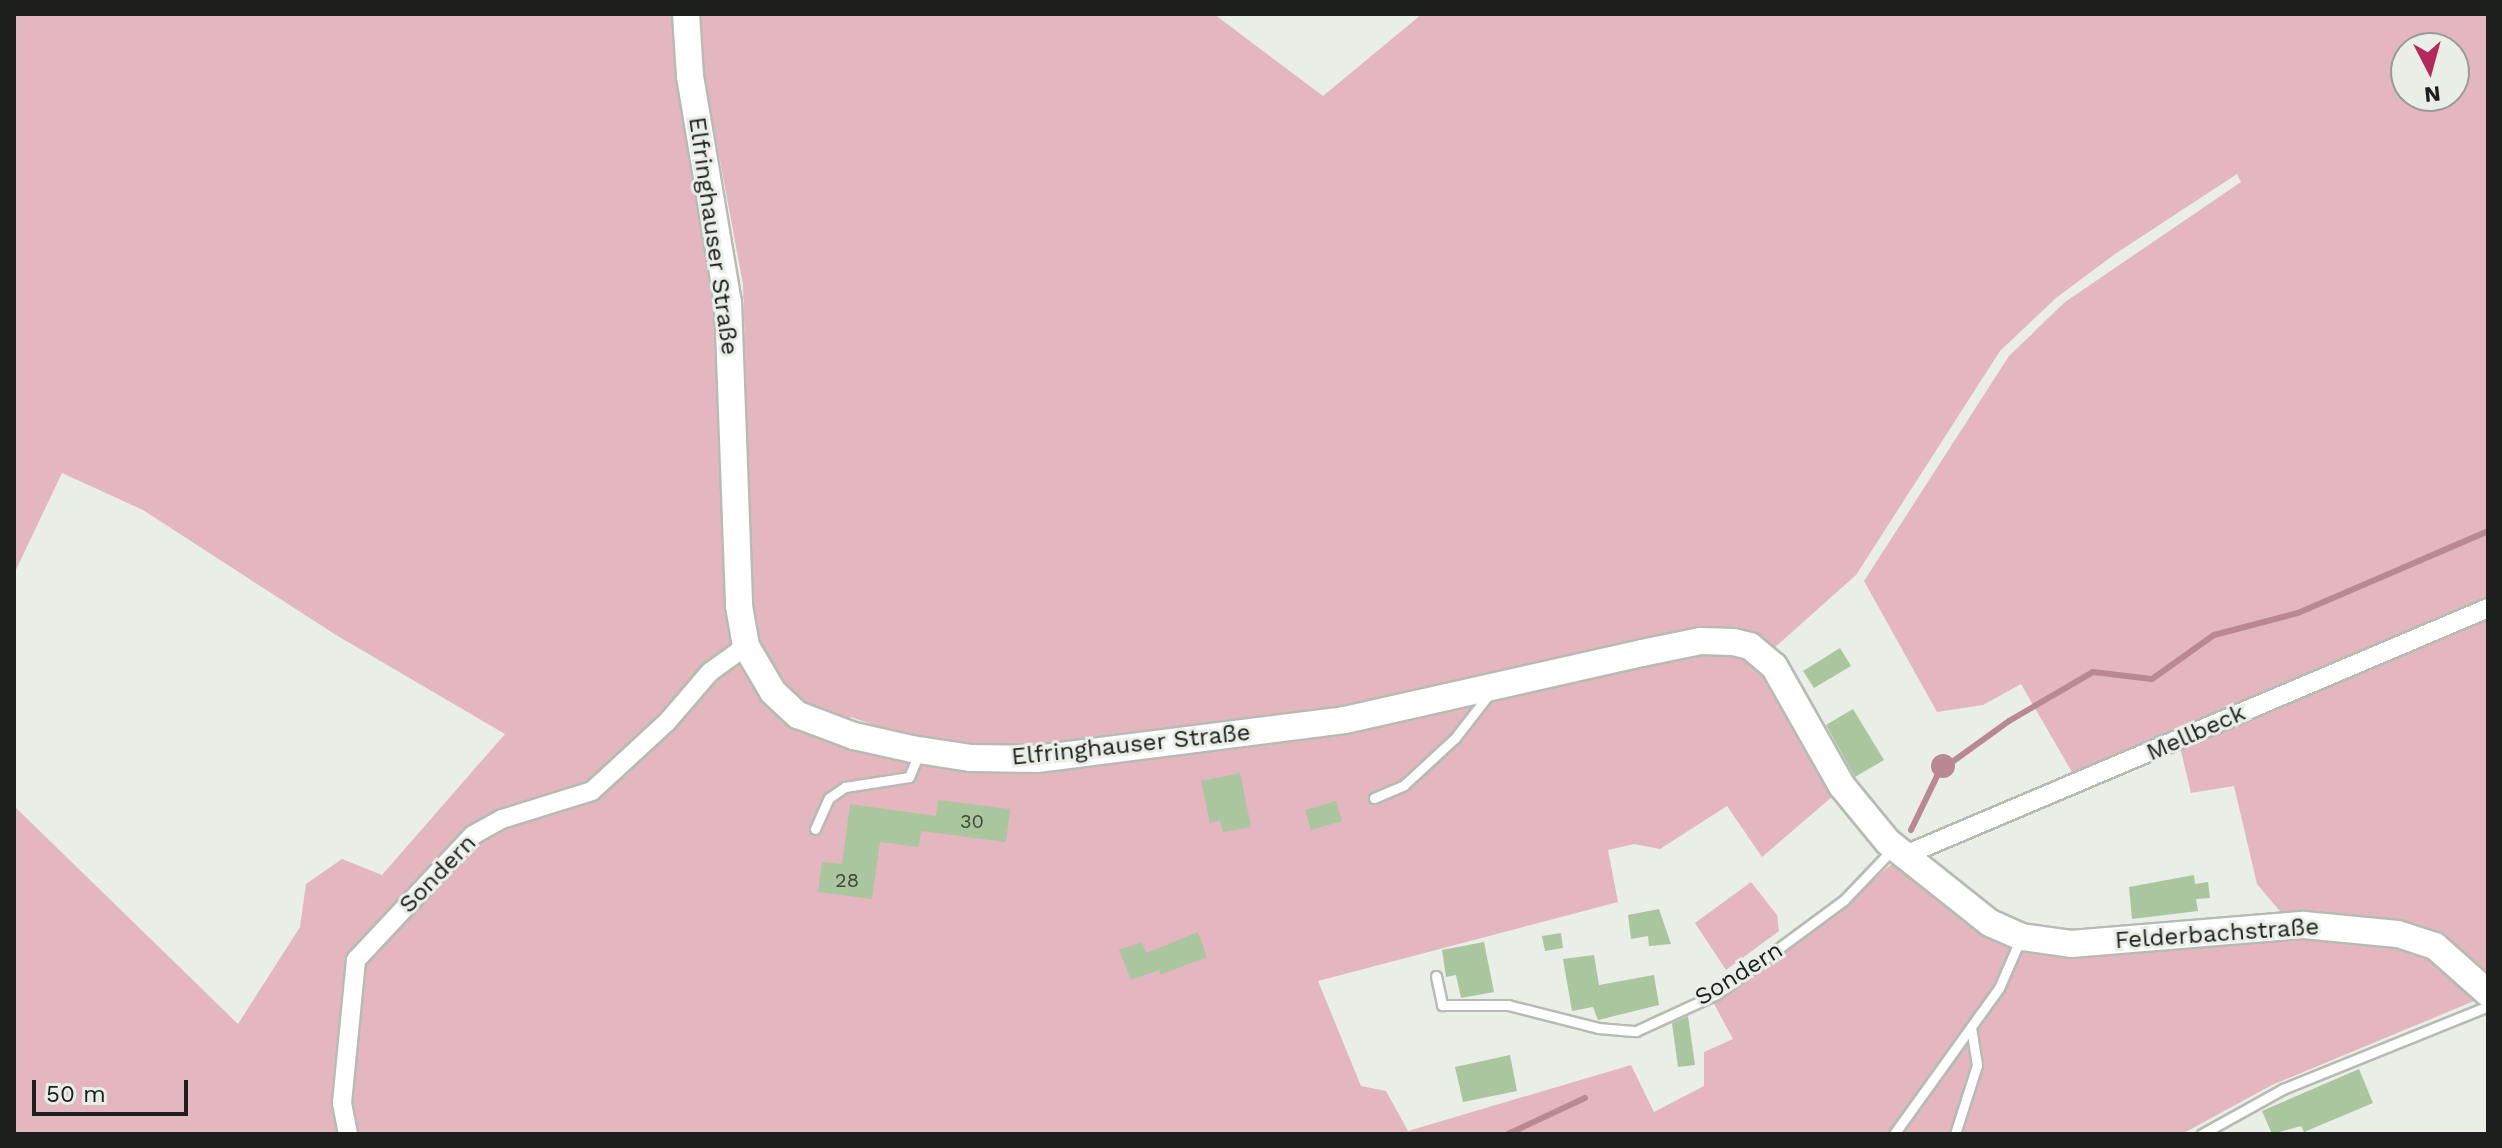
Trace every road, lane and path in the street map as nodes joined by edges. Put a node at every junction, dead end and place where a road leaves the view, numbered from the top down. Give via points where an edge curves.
1 (686, 14) edge
2 (2488, 608) edge
3 (746, 646) junction
4 (1494, 687) junction
5 (919, 750) junction
6 (1374, 798) dead end
7 (815, 829) dead end
8 (1895, 848) junction
9 (2022, 937) junction
10 (1436, 976) dead end
11 (2488, 993) edge
12 (2488, 1006) edge
13 (1971, 1029) junction
14 (348, 1134) edge
15 (1894, 1134) edge
16 (1955, 1134) edge
17 (2202, 1134) edge

1 - 3 street, Elfringhauser Straße via 690,76 728,302 739,606
2 - 8 street, Mellbeck
3 - 5 street, Elfringhauser Straße via 773,692 798,715 854,736
3 - 14 street, Sondern via 710,672 667,722 592,791 502,819 473,835 356,960 342,1103
4 - 5 street, Elfringhauser Straße via 1345,720 1037,759 971,758
4 - 6 lane via 1455,738 1404,785
4 - 8 street, Elfringhauser Straße via 1701,641 1750,646 1774,666 1842,786
5 - 7 lane via 909,777 845,787 829,798
8 - 9 street, Felderbachstraße via 1990,923
8 - 10 lane, Sondern via 1844,900 1740,978 1636,1031 1598,1028 1508,1005 1442,1005
9 - 11 street, Felderbachstraße via 2071,944 2304,925 2398,934 2435,946
9 - 13 lane via 1999,988
12 - 17 lane via 2283,1089
13 - 15 lane
13 - 16 lane via 1977,1065

